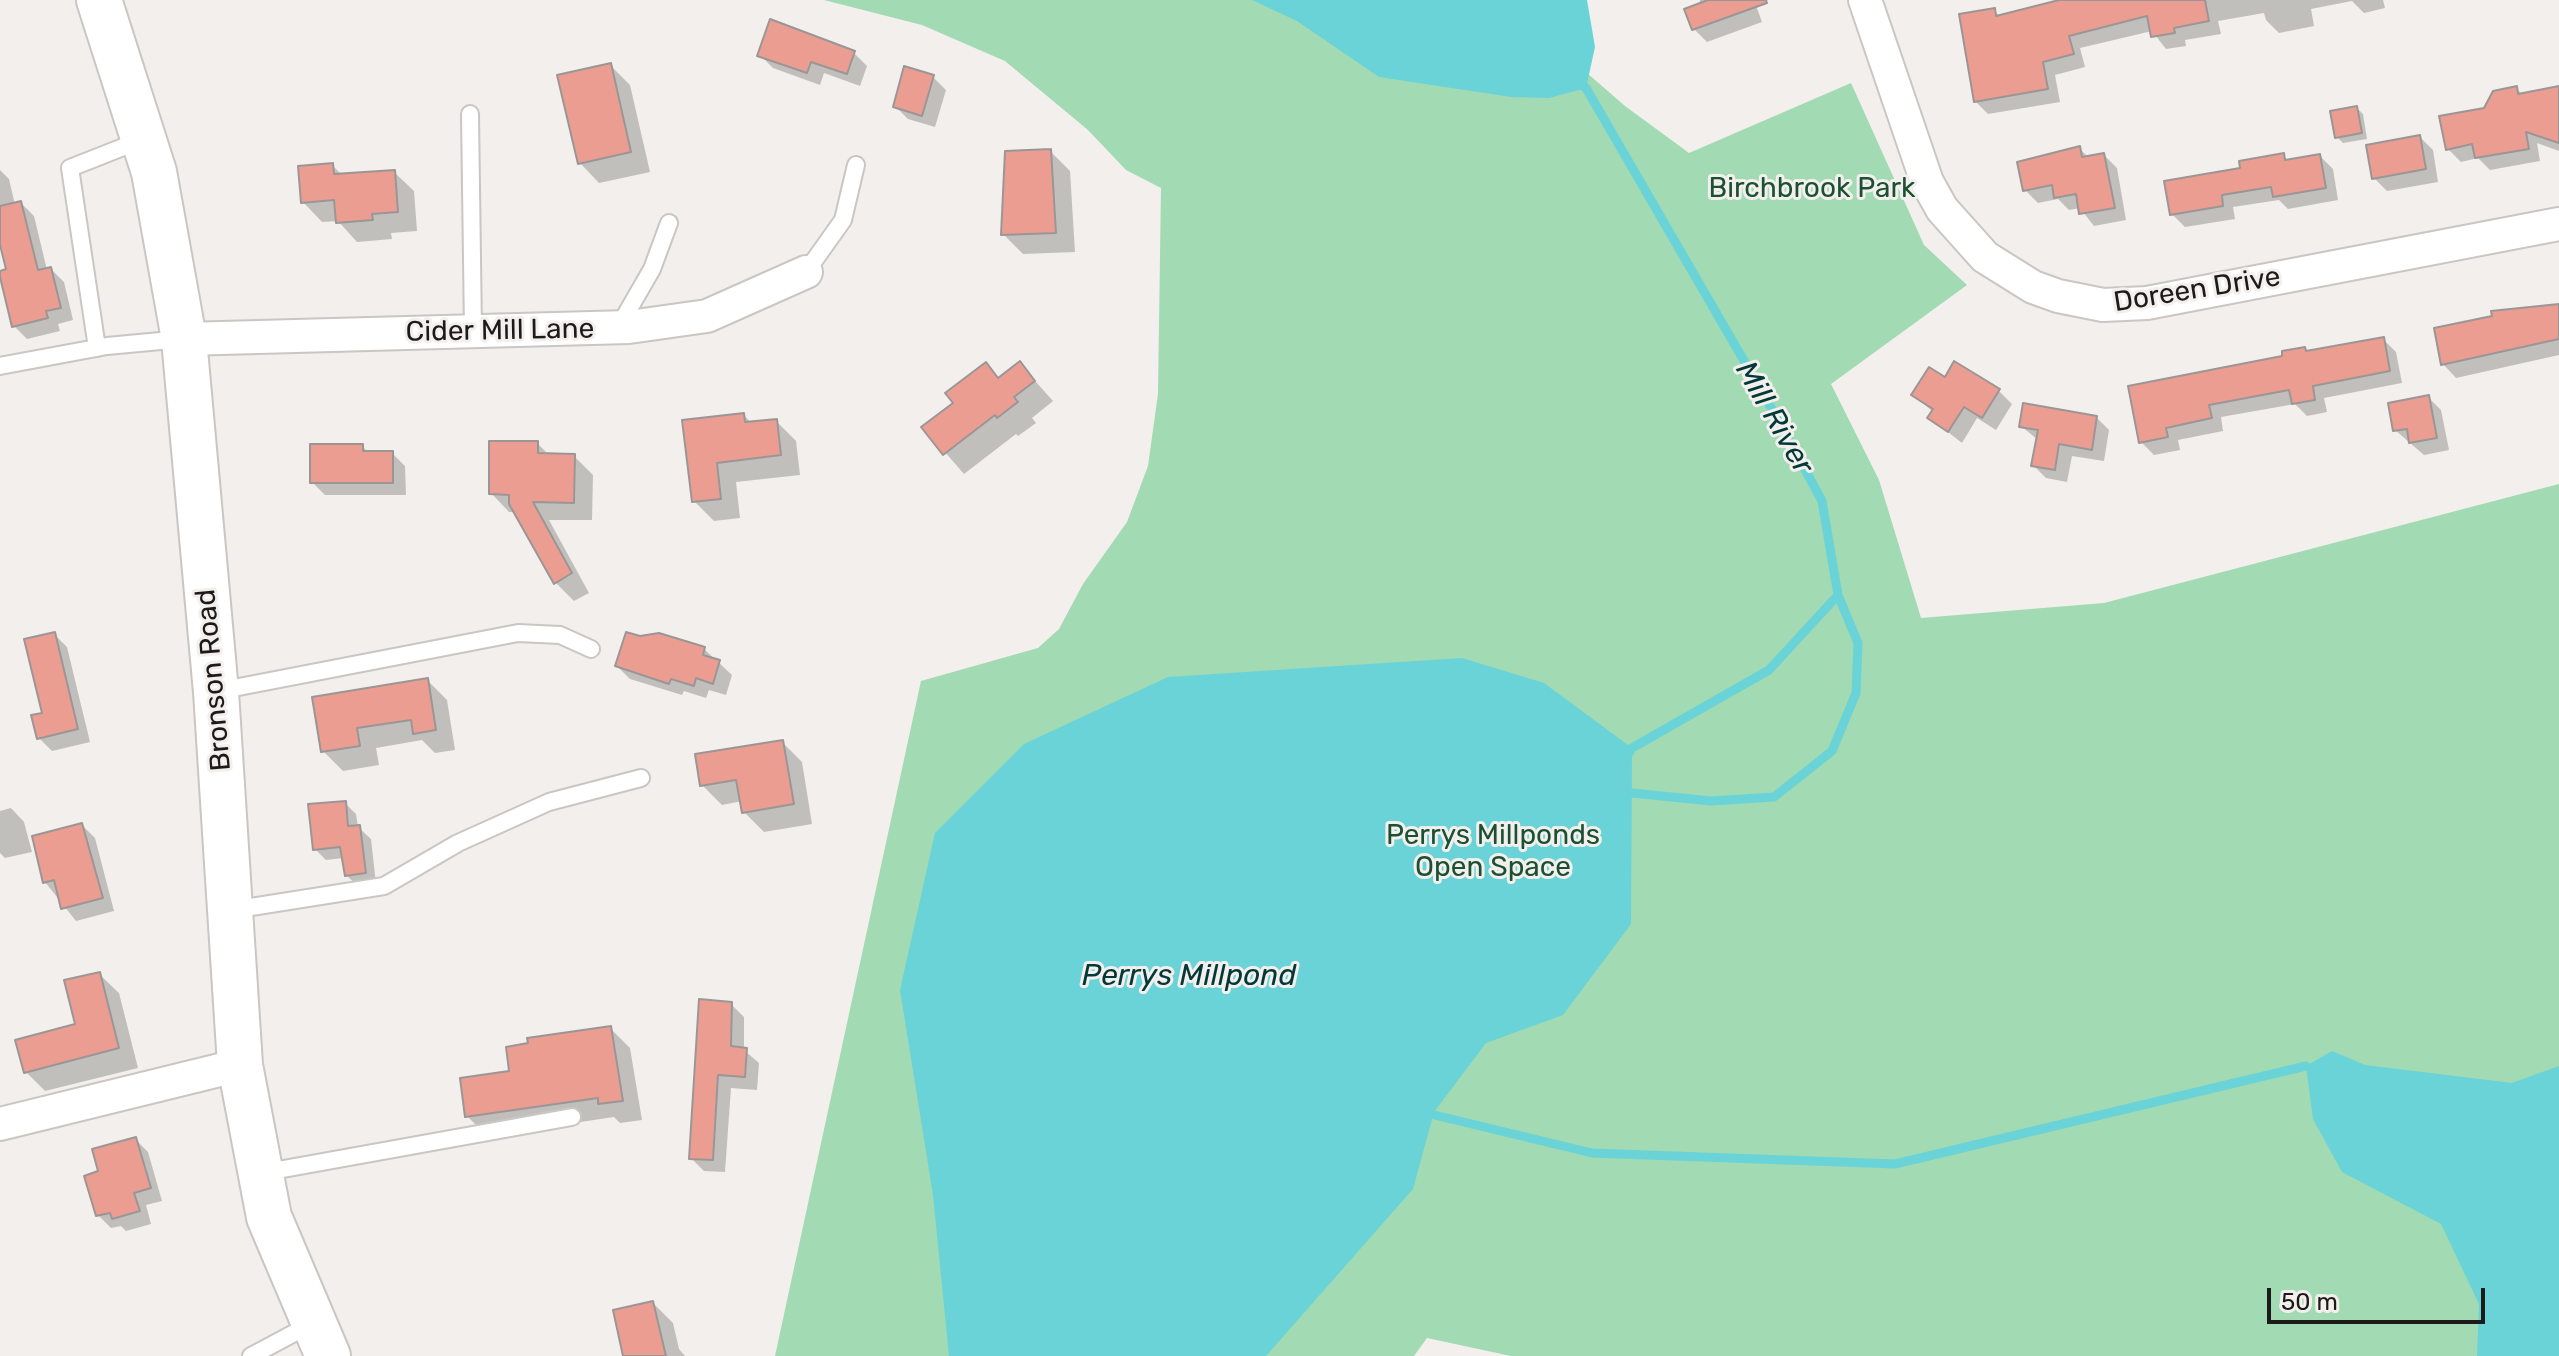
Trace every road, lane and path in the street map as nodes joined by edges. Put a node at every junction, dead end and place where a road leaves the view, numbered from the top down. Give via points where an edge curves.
1 (99, 0) edge
2 (1865, 0) edge
3 (470, 114) dead end
4 (144, 139) junction
5 (856, 165) dead end
6 (669, 223) dead end
7 (2559, 224) edge
8 (806, 272) joint
9 (618, 328) junction
10 (473, 331) junction
11 (184, 339) junction
12 (97, 348) junction
13 (0, 366) edge
14 (591, 649) dead end
15 (216, 692) junction
16 (641, 778) dead end
17 (230, 910) junction
18 (240, 1065) junction
19 (572, 1117) dead end
20 (0, 1124) edge
21 (259, 1174) junction
22 (320, 1340) edge
23 (251, 1356) edge

1 - 4 main road, Bronson Road
2 - 7 street, Doreen Drive via 1927,182 1942,209 1985,257 2058,296 2103,305 2147,303
3 - 10 lane
4 - 11 main road, Bronson Road
4 - 12 lane via 70,168
5 - 8 lane via 843,220
6 - 9 lane via 652,269
8 - 9 street, Cider Mill Lane via 707,316
9 - 10 street, Cider Mill Lane
10 - 11 street, Cider Mill Lane
11 - 12 lane
11 - 15 main road, Bronson Road
12 - 13 lane
14 - 15 lane via 560,635 518,633
15 - 17 main road, Bronson Road
16 - 17 lane via 549,802 458,843 384,886
17 - 18 main road, Bronson Road
18 - 20 street
18 - 21 main road, Bronson Road
19 - 21 lane
21 - 22 main road, Bronson Road via 269,1217
22 - 23 lane

